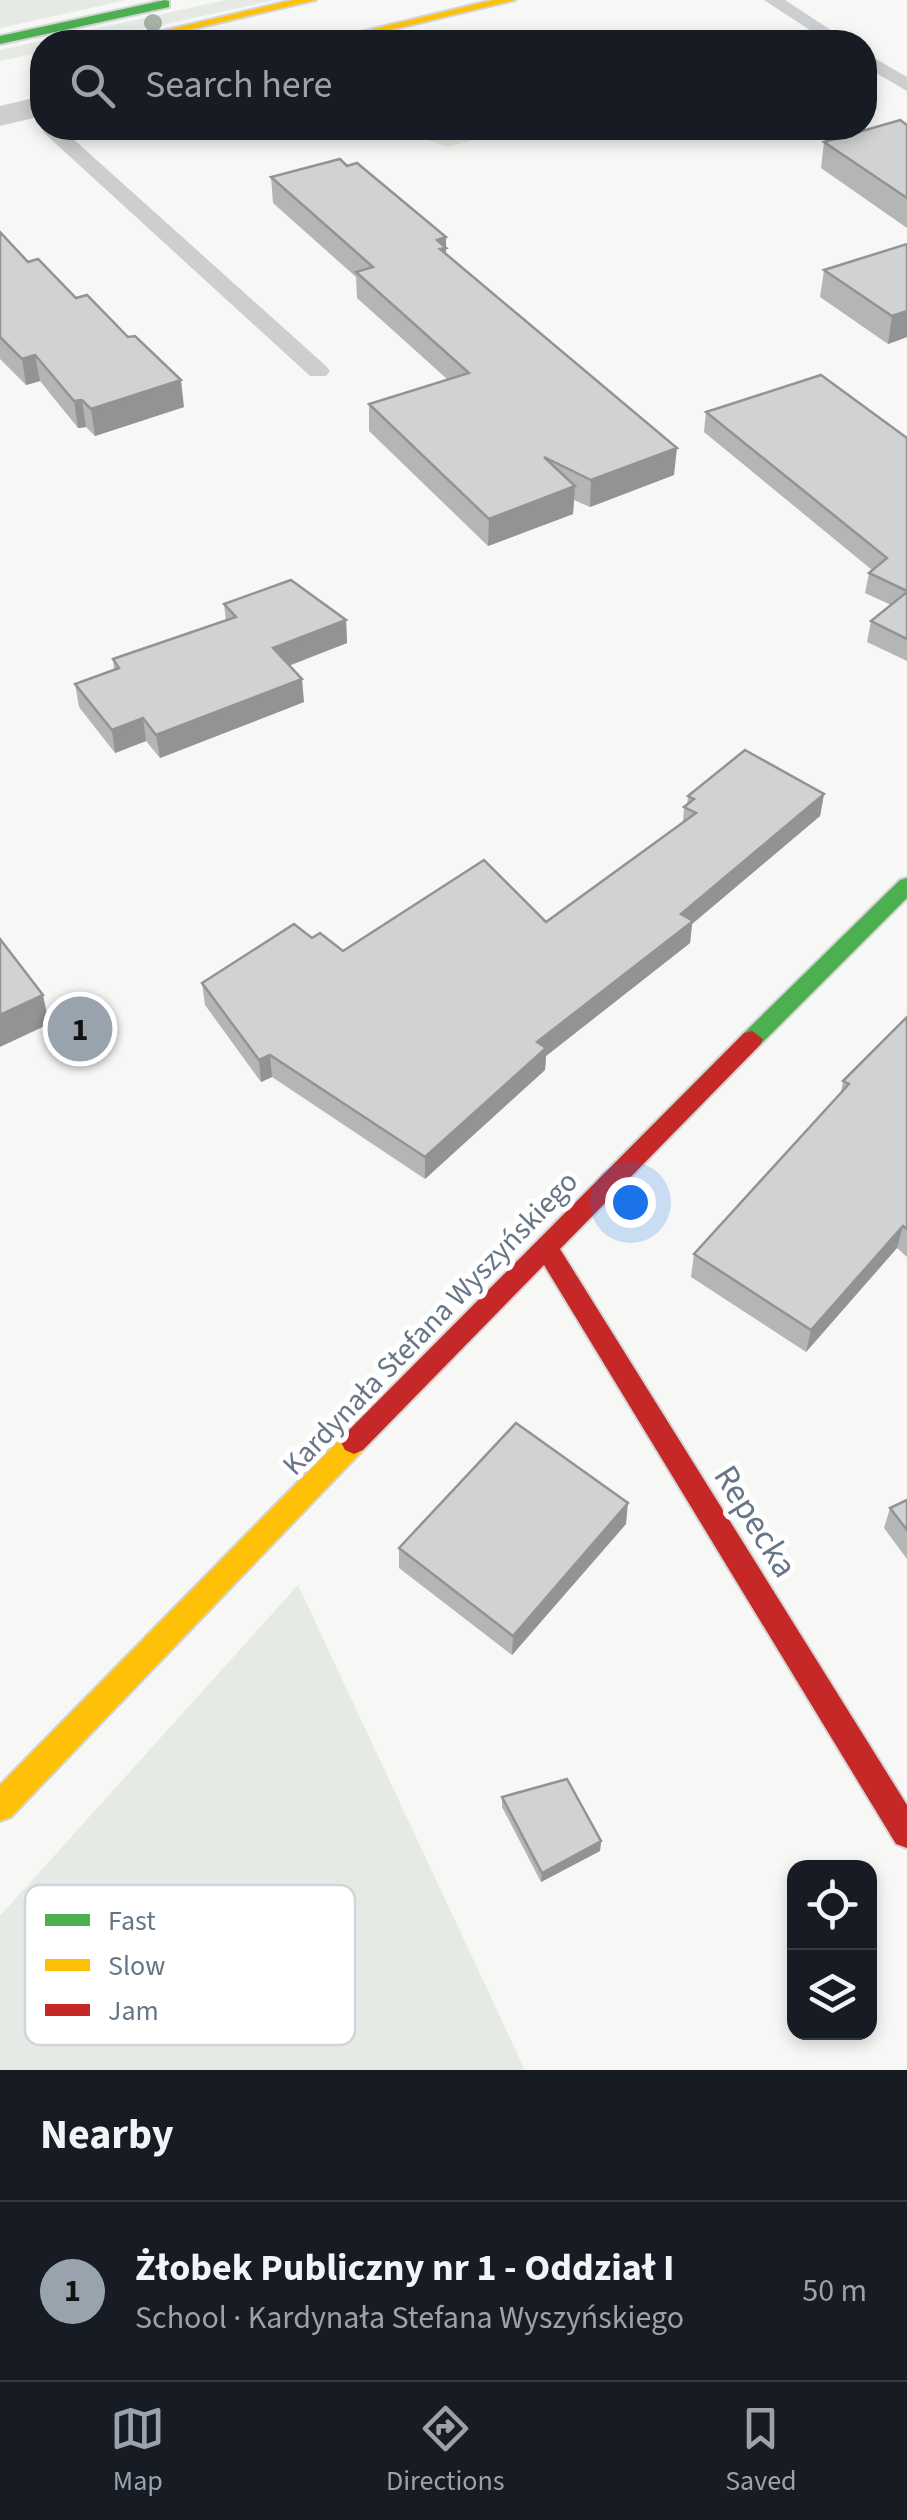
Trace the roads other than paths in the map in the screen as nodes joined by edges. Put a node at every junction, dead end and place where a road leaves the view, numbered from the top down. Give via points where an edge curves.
1 (182, 0) edge
2 (310, 0) edge
3 (509, 0) edge
4 (773, 0) edge
5 (46, 30) edge
6 (176, 30) edge
7 (378, 30) edge
8 (821, 30) edge
9 (30, 33) edge
10 (0, 40) edge
11 (877, 66) edge
12 (907, 85) edge
13 (60, 140) edge
14 (318, 371) dead end
15 (904, 893) edge
16 (544, 1245) junction
17 (0, 1806) edge
18 (907, 1833) edge

1 - 5 street
2 - 6 street
3 - 7 street
4 - 8 lane
9 - 10 street
11 - 12 lane
13 - 14 lane
15 - 16 street, Kardynała Stefana Wyszyńskiego
16 - 17 street, Kardynała Stefana Wyszyńskiego
16 - 18 street, Repecka

